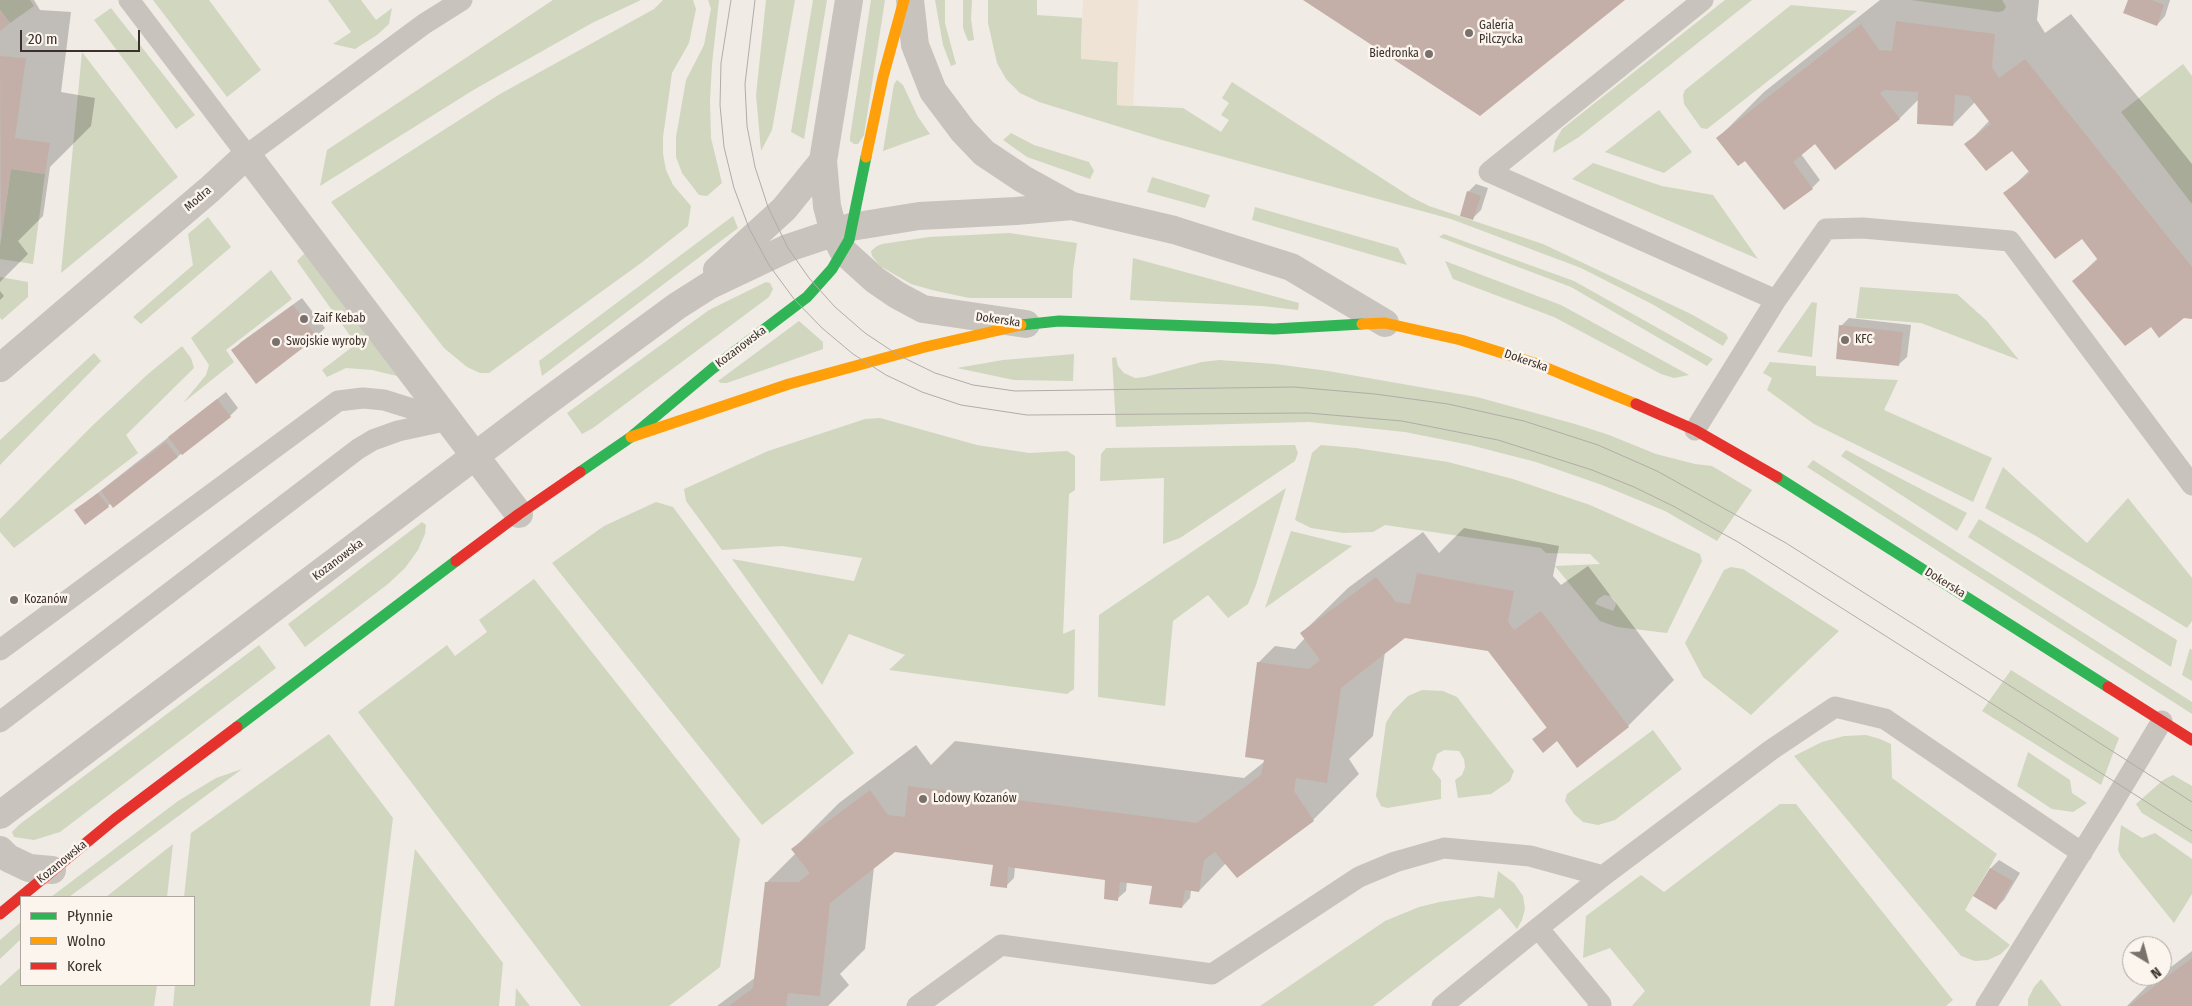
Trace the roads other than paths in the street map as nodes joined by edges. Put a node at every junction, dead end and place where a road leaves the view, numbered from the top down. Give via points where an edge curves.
1 (129, 0) edge
2 (462, 0) edge
3 (850, 0) edge
4 (904, 0) edge
5 (910, 0) edge
6 (1703, 0) edge
7 (247, 155) junction
8 (823, 161) junction
9 (1072, 206) junction
10 (883, 221) joint
11 (843, 237) junction
12 (1776, 300) junction
13 (677, 306) junction
14 (1385, 323) junction
15 (1027, 324) junction
16 (857, 366) joint
17 (0, 368) edge
18 (449, 420) junction
19 (1694, 430) junction
20 (631, 437) junction
21 (476, 456) junction
22 (2192, 486) edge
23 (518, 514) junction
24 (0, 650) edge
25 (2162, 721) junction
26 (0, 722) edge
27 (2192, 740) edge
28 (0, 815) edge
29 (0, 850) edge
30 (2082, 853) junction
31 (52, 870) junction
32 (1603, 876) junction
33 (21, 896) edge
34 (20, 897) edge
35 (0, 914) edge
36 (1538, 928) junction
37 (917, 1006) edge
38 (1442, 1006) edge
39 (1598, 1006) edge
40 (1986, 1006) edge

1 - 7 lane
2 - 7 lane via 424,24
3 - 8 street
4 - 11 street, Kozanowska
5 - 9 street, Dokerska via 915,45 925,72 933,91 963,131 984,153
6 - 12 lane via 1489,172
7 - 17 street, Modra
7 - 18 street
8 - 11 street via 827,206
8 - 13 street, Kozanowska via 779,214
9 - 10 street, Dokerska
9 - 14 street, Dokerska via 1174,230 1291,267
10 - 11 street, Kozanowska
11 - 13 street, Kozanowska via 798,244 756,261
11 - 15 street, Dokerska via 875,280 923,309
11 - 20 street, Kozanowska via 832,269 807,297 712,369
12 - 19 lane
12 - 22 lane via 1826,229 1863,228 2010,241
13 - 21 street, Kozanowska
14 - 15 street, Dokerska via 1274,329 1123,322
14 - 19 street, Dokerska via 1462,340 1536,364
15 - 16 street, Dokerska via 925,346
16 - 20 street, Kozanowska via 788,384
18 - 21 street
18 - 24 lane via 384,400 338,401
18 - 26 lane via 398,430 358,449
19 - 25 street, Dokerska via 1795,488
20 - 23 street, Kozanowska
21 - 23 street
21 - 28 street, Kozanowska
23 - 31 street, Kozanowska
25 - 27 street, Dokerska
25 - 30 lane
29 - 31 street via 8,858 29,868
30 - 32 lane via 1885,719 1835,707 1771,750
30 - 40 lane
31 - 33 street, Kozanowska
32 - 36 lane
32 - 37 lane via 1530,856 1444,848 1359,877 1212,974 1001,945
34 - 35 street, Kozanowska
36 - 38 lane
36 - 39 lane via 1601,1004

